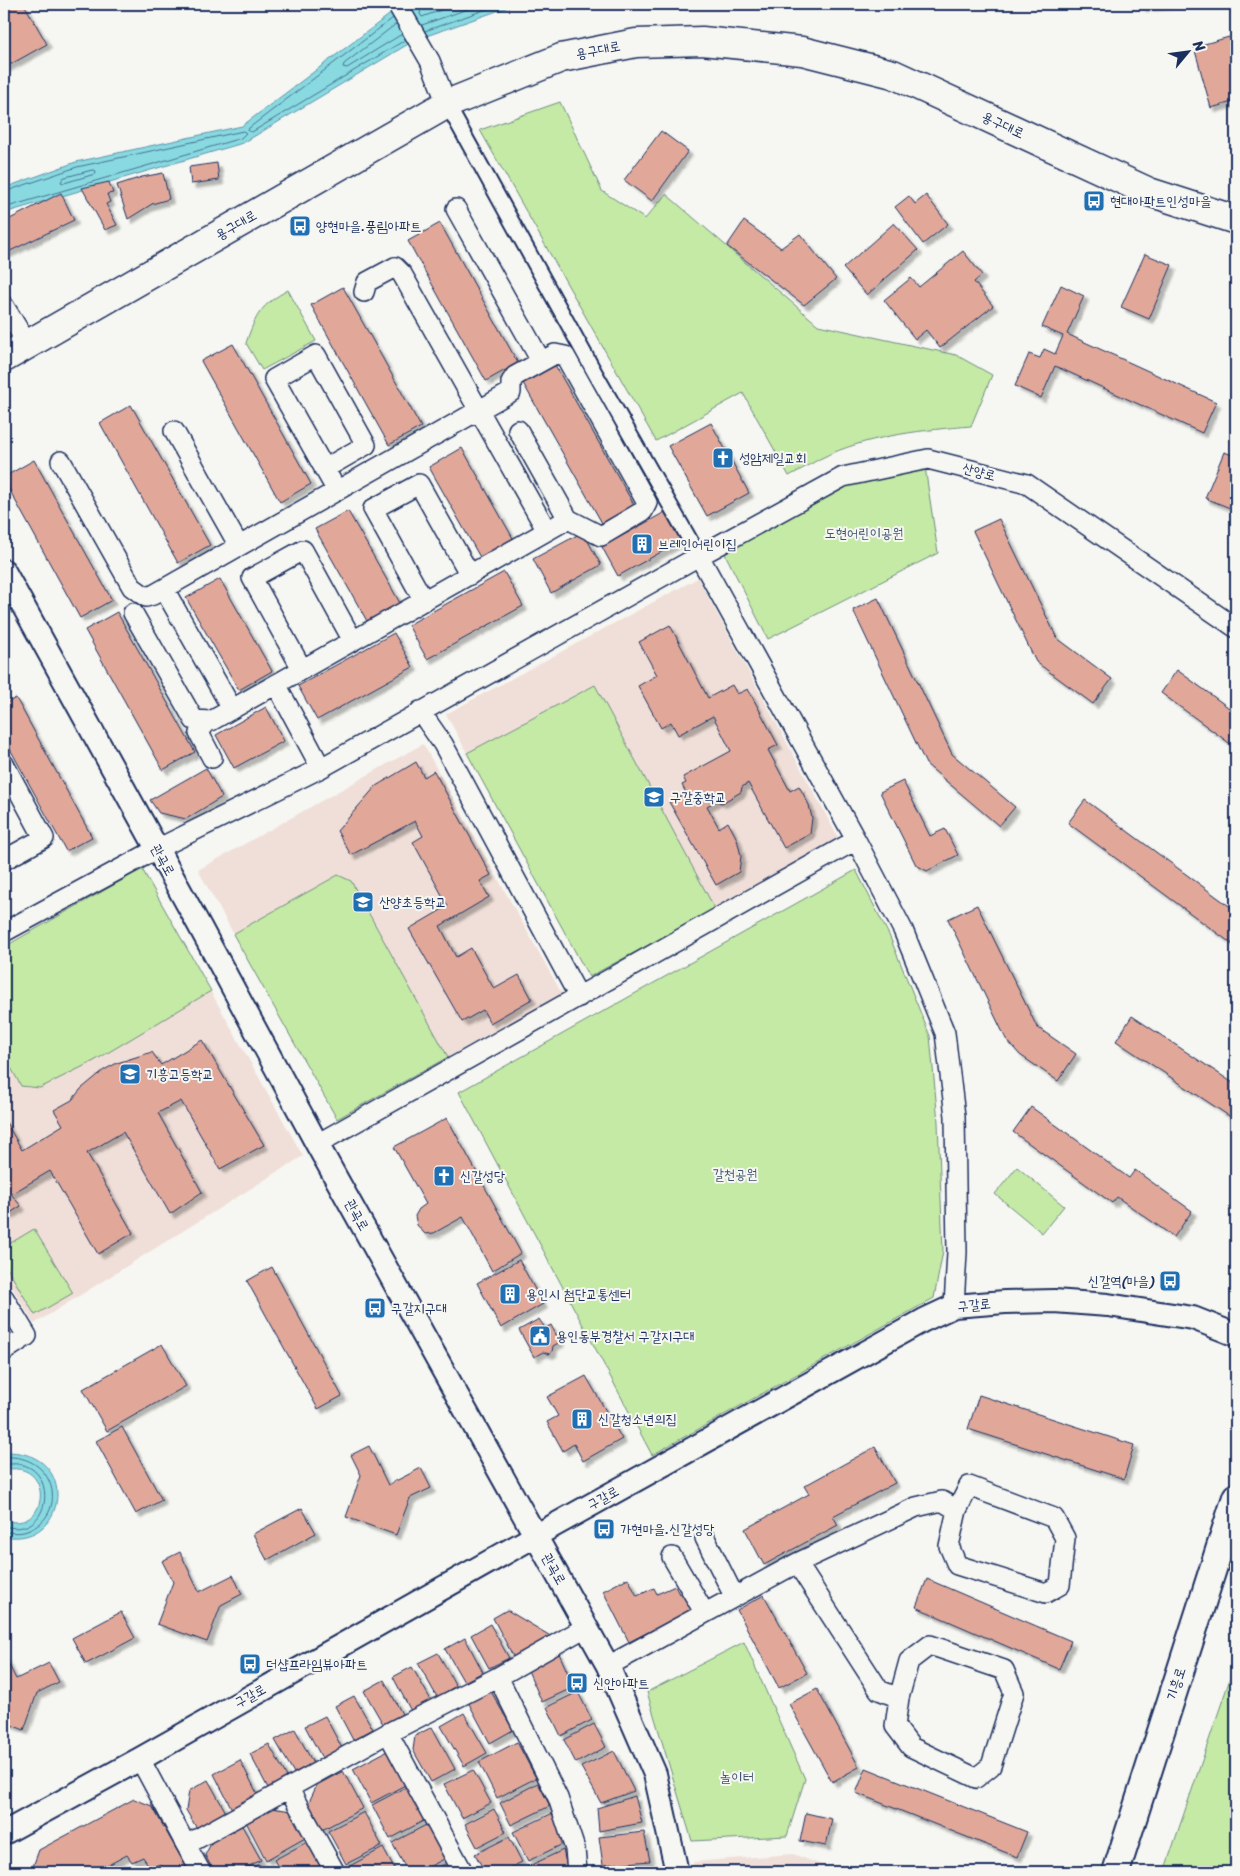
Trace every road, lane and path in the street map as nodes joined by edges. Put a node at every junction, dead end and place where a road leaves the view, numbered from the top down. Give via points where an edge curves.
1 (398, 5) edge
2 (447, 104) junction
3 (456, 209) dead end
4 (1236, 220) edge
5 (364, 292) dead end
6 (4, 306) edge
7 (28, 345) junction
8 (4, 358) edge
9 (541, 361) junction
10 (479, 410) junction
11 (518, 430) dead end
12 (174, 431) dead end
13 (61, 461) dead end
14 (324, 469) junction
15 (337, 491) junction
16 (568, 519) junction
17 (547, 531) junction
18 (239, 546) junction
19 (699, 556) junction
20 (4, 571) edge
21 (470, 574) junction
22 (164, 589) junction
23 (424, 600) junction
24 (133, 613) dead end
25 (1236, 628) edge
26 (353, 641) junction
27 (302, 669) junction
28 (276, 684) junction
29 (232, 709) junction
30 (420, 711) junction
31 (207, 721) junction
32 (212, 758) dead end
33 (4, 764) edge
34 (321, 768) junction
35 (856, 840) junction
36 (157, 849) junction
37 (4, 860) edge
38 (4, 932) edge
39 (578, 997) junction
40 (317, 1144) junction
41 (4, 1298) edge
42 (954, 1306) junction
43 (1236, 1335) edge
44 (4, 1351) edge
45 (1236, 1497) edge
46 (957, 1510) junction
47 (535, 1536) junction
48 (705, 1538) dead end
49 (672, 1557) dead end
50 (797, 1563) junction
51 (734, 1596) junction
52 (704, 1612) junction
53 (586, 1627) junction
54 (608, 1666) junction
55 (498, 1677) junction
56 (900, 1698) junction
57 (388, 1733) junction
58 (140, 1759) junction
59 (288, 1789) junction
60 (4, 1833) edge
61 (186, 1845) junction
62 (201, 1872) edge
63 (335, 1872) edge
64 (463, 1872) edge
65 (577, 1872) edge
66 (677, 1872) edge
67 (1116, 1872) edge

1 - 2 street via 427,55
2 - 4 main road, 용구대로 via 561,58 636,43 702,41 802,51 893,74 1149,192
2 - 7 main road, 용구대로
2 - 19 street
3 - 9 street
5 - 10 street via 367,282 395,267 402,274
6 - 7 street
7 - 8 main road, 용구대로
9 - 10 street via 514,376 511,392
9 - 16 street via 554,354 565,356 647,503 643,511 601,536
10 - 15 street
10 - 17 street
11 - 16 street
12 - 18 street
13 - 22 street via 132,587 146,597
14 - 14 street via 274,379 316,355 366,445
14 - 15 street
15 - 18 street
16 - 17 street
17 - 21 street
18 - 22 street
19 - 25 street, 산양로 via 843,477 928,459 1027,484
19 - 30 street, 산양로
19 - 35 street
20 - 36 street, 관곡로
21 - 23 street
21 - 23 street via 419,484 373,509
22 - 29 street
23 - 26 street
24 - 31 street via 194,720
26 - 27 street
26 - 27 street via 303,550 252,578
27 - 28 street
28 - 29 street
28 - 34 street
29 - 31 street
30 - 34 street, 산양로
30 - 39 street via 443,744
31 - 32 street via 199,733
33 - 37 street via 44,838
34 - 36 street, 산양로
35 - 39 street
35 - 42 street via 903,930 945,1033 955,1116 957,1252
36 - 38 street, 산양로
36 - 40 street, 관곡로
39 - 40 street
40 - 47 street, 관곡로
41 - 44 street via 27,1336
42 - 43 street, 구갈로 via 1005,1302 1108,1305 1193,1318
42 - 47 street, 구갈로
45 - 67 main road, 기흥로
46 - 46 street via 949,1546 957,1565 1046,1593 1060,1585 1065,1538 1054,1518 969,1486
46 - 50 street via 942,1501 916,1507
47 - 53 street, 관곡로
47 - 58 street, 구갈로
48 - 51 street
49 - 52 street
50 - 51 street
50 - 56 street via 879,1690
51 - 52 street
52 - 54 street
53 - 54 street, 관곡로
53 - 55 street
54 - 66 street, 관곡로 via 655,1774
55 - 57 street
55 - 65 street via 558,1798 575,1850
56 - 56 street via 909,1662 930,1644 1004,1670 1014,1693 991,1766 976,1778 911,1747 894,1726
57 - 59 street
57 - 64 street
58 - 60 street, 구갈로
58 - 61 street
59 - 61 street
59 - 63 street
61 - 62 street

